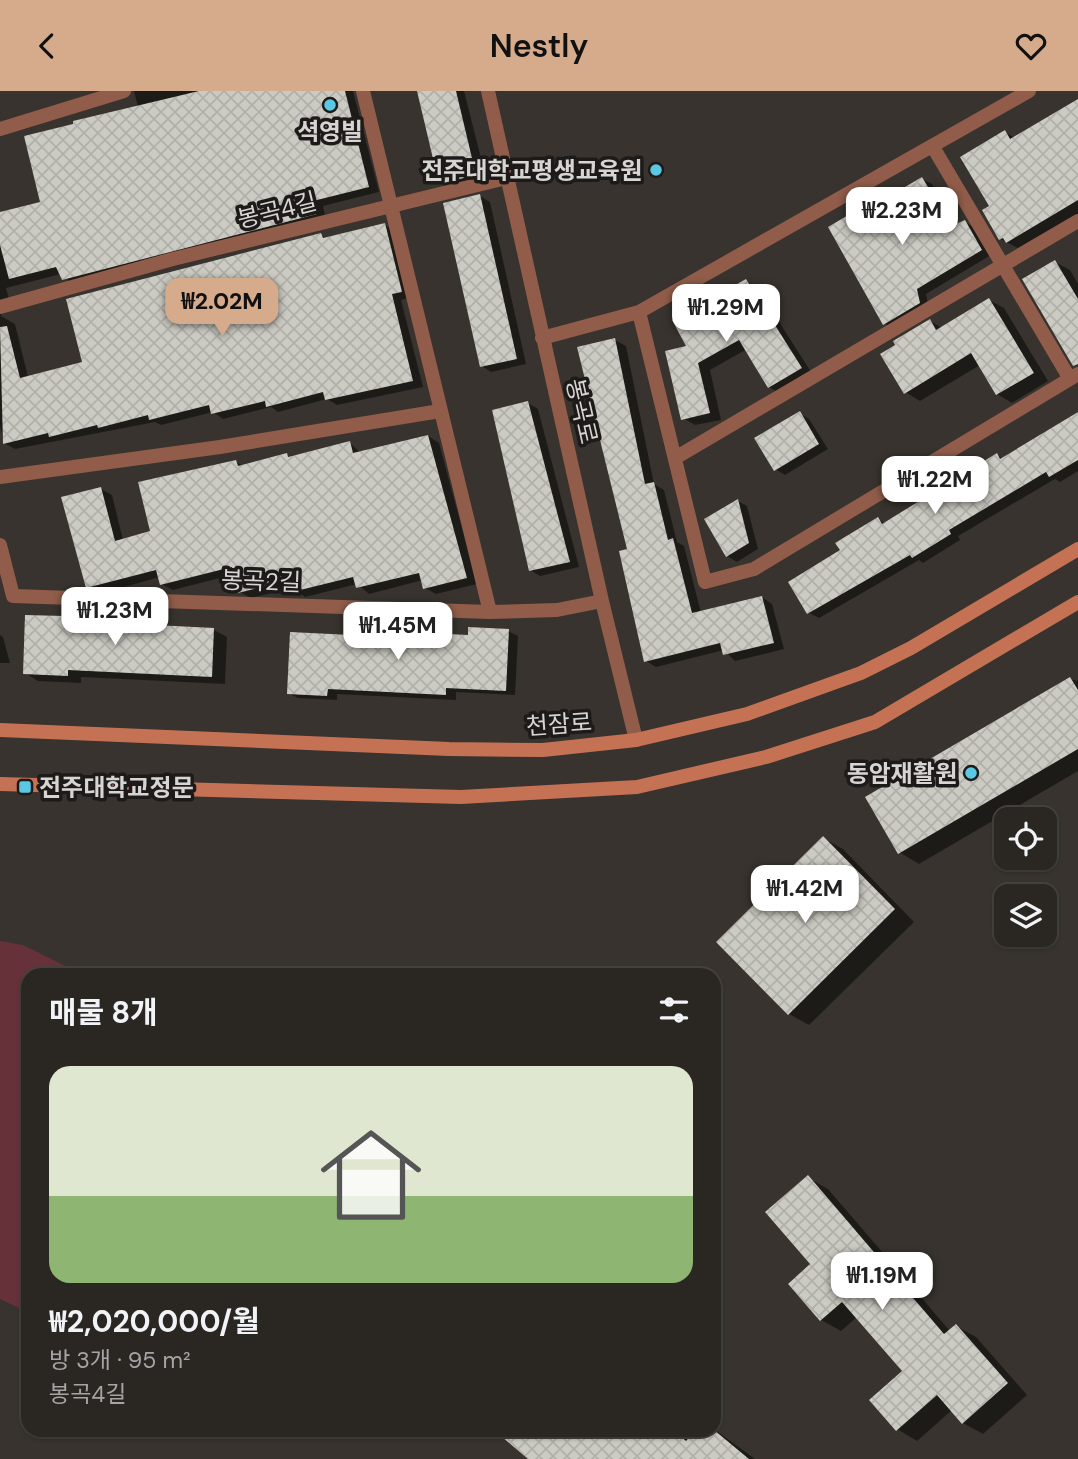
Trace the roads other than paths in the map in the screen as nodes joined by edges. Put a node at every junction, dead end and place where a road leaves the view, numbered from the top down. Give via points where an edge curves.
1 (124, 91) edge
2 (363, 91) edge
3 (488, 91) edge
4 (1029, 91) edge
5 (0, 129) edge
6 (933, 148) junction
7 (510, 177) junction
8 (392, 205) junction
9 (1078, 221) edge
10 (1002, 266) junction
11 (0, 307) edge
12 (639, 312) junction
13 (542, 338) junction
14 (1074, 377) edge
15 (440, 411) junction
16 (675, 458) junction
17 (0, 477) edge
18 (0, 545) edge
19 (1078, 549) edge
20 (602, 601) junction
21 (1078, 602) edge
22 (490, 611) junction
23 (0, 730) edge
24 (636, 740) junction
25 (0, 784) edge

1 - 5 street
2 - 8 street
3 - 7 street, 봉곡로
4 - 6 street
6 - 10 street
6 - 12 street
7 - 8 street, 봉곡4길
7 - 13 street, 봉곡로
8 - 11 street, 봉곡4길
8 - 15 street
9 - 10 street
10 - 14 street
10 - 16 street
12 - 13 street
12 - 16 street
13 - 20 street, 봉곡로
14 - 16 street via 754,569 705,582
15 - 17 street
15 - 22 street
18 - 22 street, 봉곡2길 via 13,596
19 - 24 street, 천잠로 via 861,673 747,714
20 - 22 street, 봉곡2길 via 557,610
20 - 24 street, 봉곡로
21 - 25 street via 875,722 766,757 637,787 461,797
23 - 24 street, 천잠로 via 449,749 543,750

